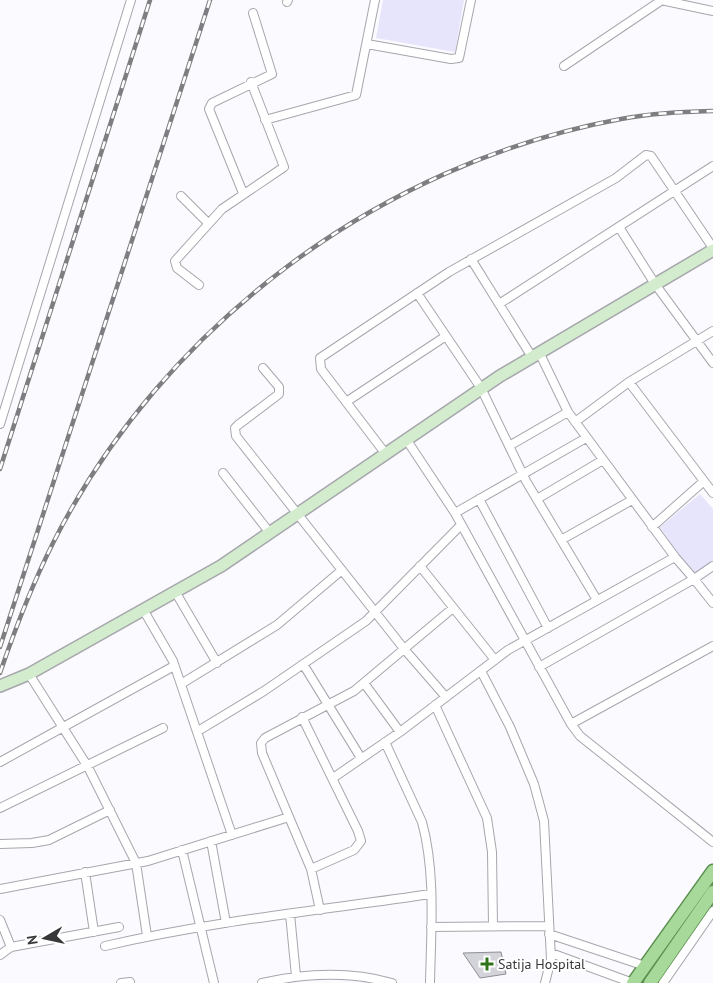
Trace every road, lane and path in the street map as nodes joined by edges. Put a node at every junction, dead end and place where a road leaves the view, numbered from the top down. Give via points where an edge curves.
1 (131, 0) edge
2 (375, 0) edge
3 (471, 0) edge
4 (662, 0) edge
5 (713, 10) edge
6 (253, 13) dead end
7 (367, 44) junction
8 (564, 66) dead end
9 (251, 82) junction
10 (265, 120) junction
11 (713, 166) edge
12 (674, 191) junction
13 (243, 193) junction
14 (181, 196) dead end
15 (208, 223) junction
16 (619, 227) junction
17 (713, 249) edge
18 (471, 259) junction
19 (655, 284) junction
20 (199, 285) dead end
21 (417, 293) junction
22 (499, 304) junction
23 (713, 331) edge
24 (446, 336) junction
25 (697, 340) junction
26 (536, 354) junction
27 (713, 363) edge
28 (264, 368) dead end
29 (629, 382) junction
30 (481, 388) junction
31 (346, 402) junction
32 (568, 412) junction
33 (575, 422) junction
34 (0, 424) edge
35 (586, 438) junction
36 (406, 439) junction
37 (509, 446) junction
38 (385, 453) junction
39 (603, 460) junction
40 (223, 473) dead end
41 (523, 474) junction
42 (704, 481) junction
43 (712, 489) edge
44 (479, 499) junction
45 (537, 499) junction
46 (632, 500) junction
47 (455, 513) junction
48 (296, 514) junction
49 (461, 525) junction
50 (652, 527) junction
51 (270, 532) junction
52 (561, 540) junction
53 (674, 556) junction
54 (420, 566) junction
55 (713, 566) edge
56 (342, 570) junction
57 (694, 579) junction
58 (176, 593) junction
59 (597, 600) junction
60 (713, 603) edge
61 (453, 608) junction
62 (144, 611) junction
63 (375, 611) junction
64 (548, 628) junction
65 (524, 641) junction
66 (713, 646) edge
67 (405, 650) junction
68 (495, 660) junction
69 (217, 663) junction
70 (304, 664) junction
71 (174, 666) junction
72 (539, 667) junction
73 (480, 671) junction
74 (29, 674) junction
75 (364, 683) junction
76 (181, 684) junction
77 (0, 686) edge
78 (445, 696) junction
79 (329, 704) junction
80 (435, 705) junction
81 (302, 717) junction
82 (571, 724) junction
83 (62, 726) junction
84 (163, 728) dead end
85 (198, 731) junction
86 (400, 732) junction
87 (385, 742) junction
88 (361, 758) junction
89 (0, 762) edge
90 (88, 767) junction
91 (333, 778) junction
92 (0, 808) edge
93 (110, 810) junction
94 (289, 817) junction
95 (232, 835) junction
96 (211, 841) junction
97 (713, 842) edge
98 (0, 844) edge
99 (182, 850) junction
100 (136, 863) junction
101 (311, 869) junction
102 (713, 871) edge
103 (85, 872) junction
104 (0, 888) edge
105 (713, 892) edge
106 (431, 894) junction
107 (320, 910) junction
108 (713, 911) edge
109 (290, 914) junction
110 (0, 920) edge
111 (226, 923) junction
112 (493, 926) junction
113 (431, 927) junction
114 (119, 928) dead end
115 (200, 928) junction
116 (549, 929) junction
117 (94, 932) junction
118 (147, 936) junction
119 (105, 946) dead end
120 (11, 947) junction
121 (551, 953) junction
122 (0, 955) edge
123 (646, 966) junction
124 (296, 976) junction
125 (315, 979) edge
126 (279, 981) edge
127 (375, 981) edge
128 (130, 982) dead end
129 (121, 983) edge
130 (214, 983) edge
131 (262, 983) edge
132 (392, 983) edge
133 (430, 983) edge
134 (546, 983) edge
135 (633, 983) edge
136 (650, 983) edge
137 (663, 983) edge

1 - 34 street
2 - 7 street
3 - 7 street via 459,58
4 - 5 street
4 - 8 street
6 - 9 street via 272,70 269,76
7 - 10 street via 356,95
9 - 10 street
9 - 13 street via 212,103 209,109
10 - 13 street via 284,167
11 - 12 street
12 - 16 street
12 - 17 street
12 - 18 street via 651,156 646,155 616,178
13 - 15 street
14 - 15 street
15 - 20 street via 177,257 174,265
16 - 19 street
16 - 22 street
17 - 19 street
18 - 21 street
18 - 22 street
19 - 25 street
19 - 26 street
21 - 24 street
21 - 31 street via 320,358 321,368
22 - 26 street
23 - 25 street
24 - 30 street
24 - 31 street
25 - 27 street
25 - 29 street
26 - 30 street
26 - 32 street
28 - 48 street via 278,387 279,394 238,425 234,432
29 - 33 street
29 - 42 street
30 - 36 street
30 - 37 street
31 - 38 street
32 - 33 street
32 - 37 street
33 - 35 street
35 - 39 street
35 - 41 street
36 - 38 street
36 - 47 street
37 - 41 street
38 - 48 street
39 - 45 street
39 - 46 street
40 - 51 street
41 - 44 street
41 - 45 street
42 - 43 street
42 - 50 street
44 - 47 street
44 - 64 street
45 - 52 street
46 - 50 street
46 - 52 street
47 - 49 street
48 - 51 street
48 - 56 street
49 - 54 street
49 - 65 street
50 - 53 street
51 - 58 street
52 - 59 street
53 - 57 street
53 - 59 street
54 - 61 street
54 - 63 street
55 - 57 street
56 - 63 street
56 - 69 street via 277,625
57 - 60 street
57 - 72 street
58 - 62 street
58 - 69 street
59 - 64 street
61 - 67 street
61 - 68 street
62 - 71 street
62 - 74 street
63 - 67 street
63 - 70 street via 366,621
64 - 65 street
65 - 68 street
65 - 72 street
66 - 82 street
67 - 75 street
67 - 78 street
68 - 73 street
69 - 76 street
70 - 79 street
70 - 85 street
71 - 76 street
71 - 83 street
72 - 82 street
73 - 78 street
73 - 116 street via 510,727 542,810
74 - 77 street
74 - 83 street
75 - 79 street
75 - 86 street
76 - 85 street
78 - 80 street
79 - 81 street
79 - 88 street
80 - 86 street
80 - 112 street via 487,818 492,852
81 - 91 street
81 - 94 street via 261,743 262,753
82 - 97 street via 590,746
83 - 89 street
83 - 90 street
84 - 90 street
85 - 95 street
86 - 87 street
87 - 88 street
87 - 106 street via 422,822 428,848
88 - 91 street
90 - 92 street
90 - 93 street
91 - 101 street via 361,841 354,850
93 - 98 street via 40,842
93 - 100 street
94 - 95 street
94 - 101 street
95 - 96 street
96 - 99 street
96 - 111 street
99 - 100 street
99 - 115 street
100 - 103 street
100 - 118 street
101 - 107 street
102 - 123 main road
103 - 104 street
103 - 117 street
105 - 136 main road
106 - 107 street
106 - 113 street
107 - 109 street
108 - 137 street
109 - 111 street
109 - 124 street
110 - 120 street
111 - 115 street
112 - 113 street
112 - 116 street
113 - 133 street
114 - 117 street
115 - 118 street
115 - 130 street
116 - 121 street
116 - 123 street
117 - 120 street
118 - 119 street
120 - 122 street
121 - 134 street
121 - 135 street
123 - 135 main road
124 - 125 street
124 - 126 street
125 - 127 street via 344,974
126 - 131 street
127 - 132 street
128 - 129 street

